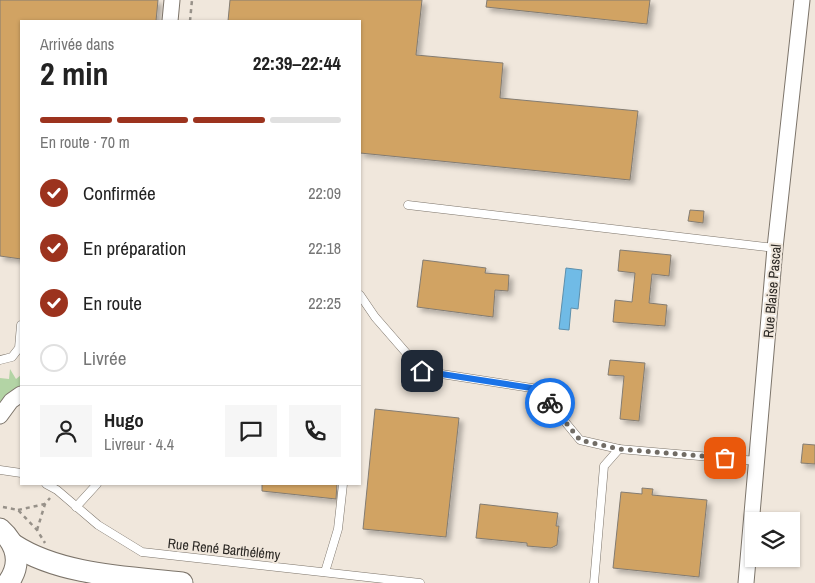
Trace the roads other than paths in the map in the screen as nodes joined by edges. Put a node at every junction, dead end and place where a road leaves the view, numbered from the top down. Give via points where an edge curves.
1 (172, 0) edge
2 (802, 0) edge
3 (170, 20) edge
4 (408, 206) dead end
5 (775, 248) junction
6 (361, 296) edge
7 (20, 336) edge
8 (0, 360) edge
9 (20, 395) edge
10 (0, 416) edge
11 (619, 449) junction
12 (757, 461) junction
13 (0, 470) edge
14 (20, 473) edge
15 (48, 485) edge
16 (96, 485) edge
17 (343, 485) edge
18 (76, 507) junction
19 (0, 529) edge
20 (14, 545) junction
21 (325, 572) junction
22 (8, 583) edge
23 (182, 583) edge
24 (420, 583) edge
25 (594, 583) edge
26 (746, 583) edge

1 - 3 street
2 - 5 street, Rue Blaise Pascal
4 - 5 lane
5 - 12 street, Rue Blaise Pascal
6 - 11 lane via 422,371 538,389 580,440
7 - 8 lane via 19,348 12,357
9 - 10 street
11 - 12 lane
11 - 25 lane via 604,466
12 - 26 street, Rue Blaise Pascal
13 - 14 lane
15 - 18 lane, Rue René Barthélémy
16 - 18 lane
17 - 21 lane via 338,529
18 - 21 lane, Rue René Barthélémy via 142,552
19 - 20 main road
20 - 22 main road via 16,566
20 - 23 main road via 24,552 87,573
21 - 24 lane, Rue René Barthélémy

